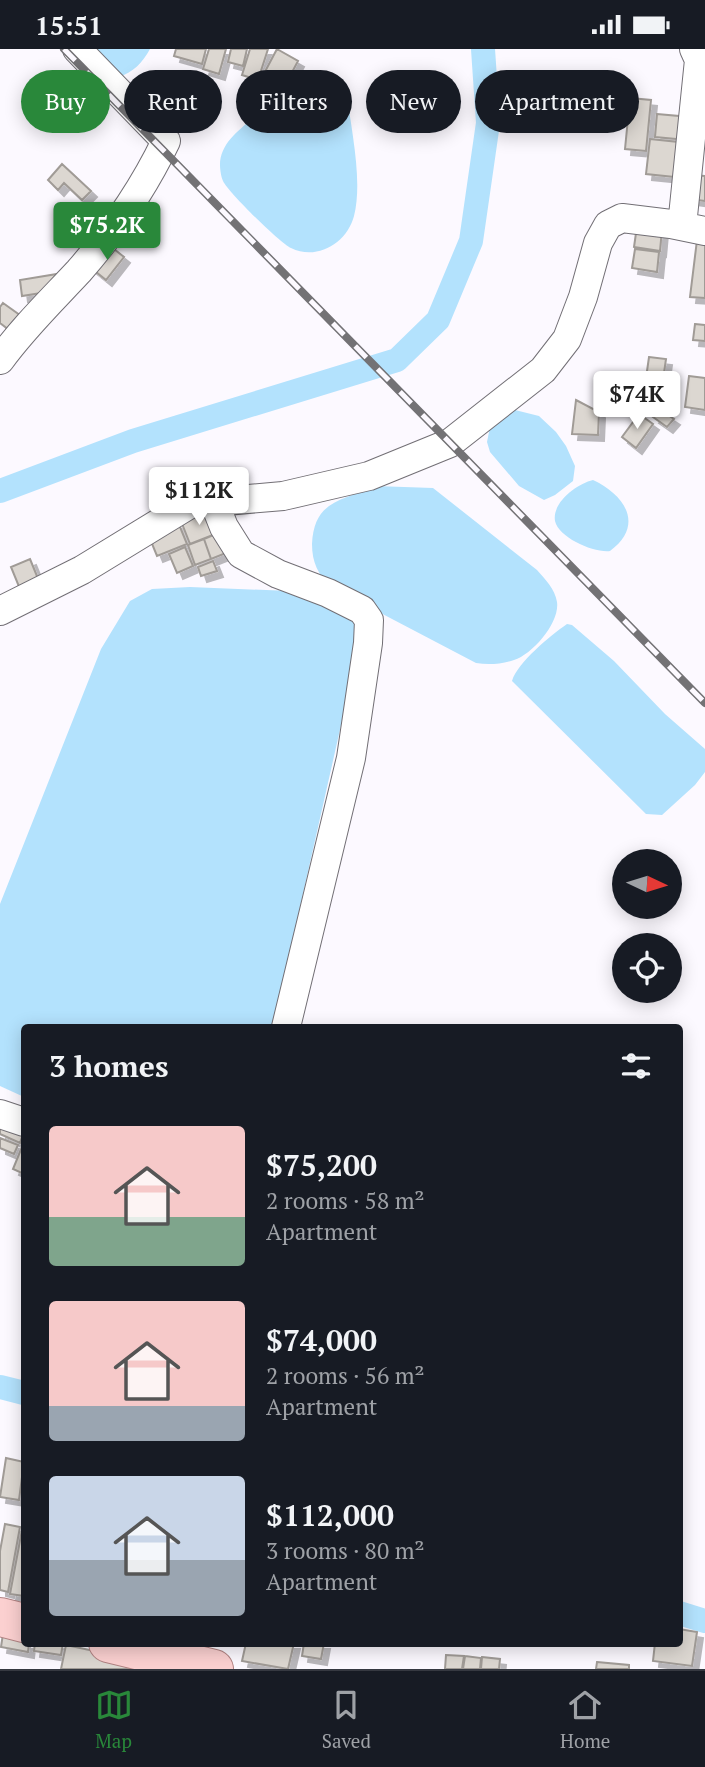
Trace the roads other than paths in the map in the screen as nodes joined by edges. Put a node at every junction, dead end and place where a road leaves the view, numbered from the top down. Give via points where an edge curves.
1 (77, 49) edge
2 (694, 49) edge
3 (693, 229) edge
4 (0, 360) edge
5 (214, 502) junction
6 (0, 611) edge
7 (287, 1024) edge
8 (0, 1114) edge
9 (21, 1121) edge
10 (0, 1617) edge
11 (21, 1622) edge
12 (124, 1647) edge
13 (214, 1669) edge

1 - 4 street via 166,141 118,223
2 - 3 street via 699,60
3 - 5 street via 622,218 608,225 567,339 542,370 450,443 369,476 283,496
5 - 6 street via 190,504 82,570
5 - 7 street via 241,554 362,610 369,620 351,758
8 - 9 street
10 - 11 main road
12 - 13 main road

